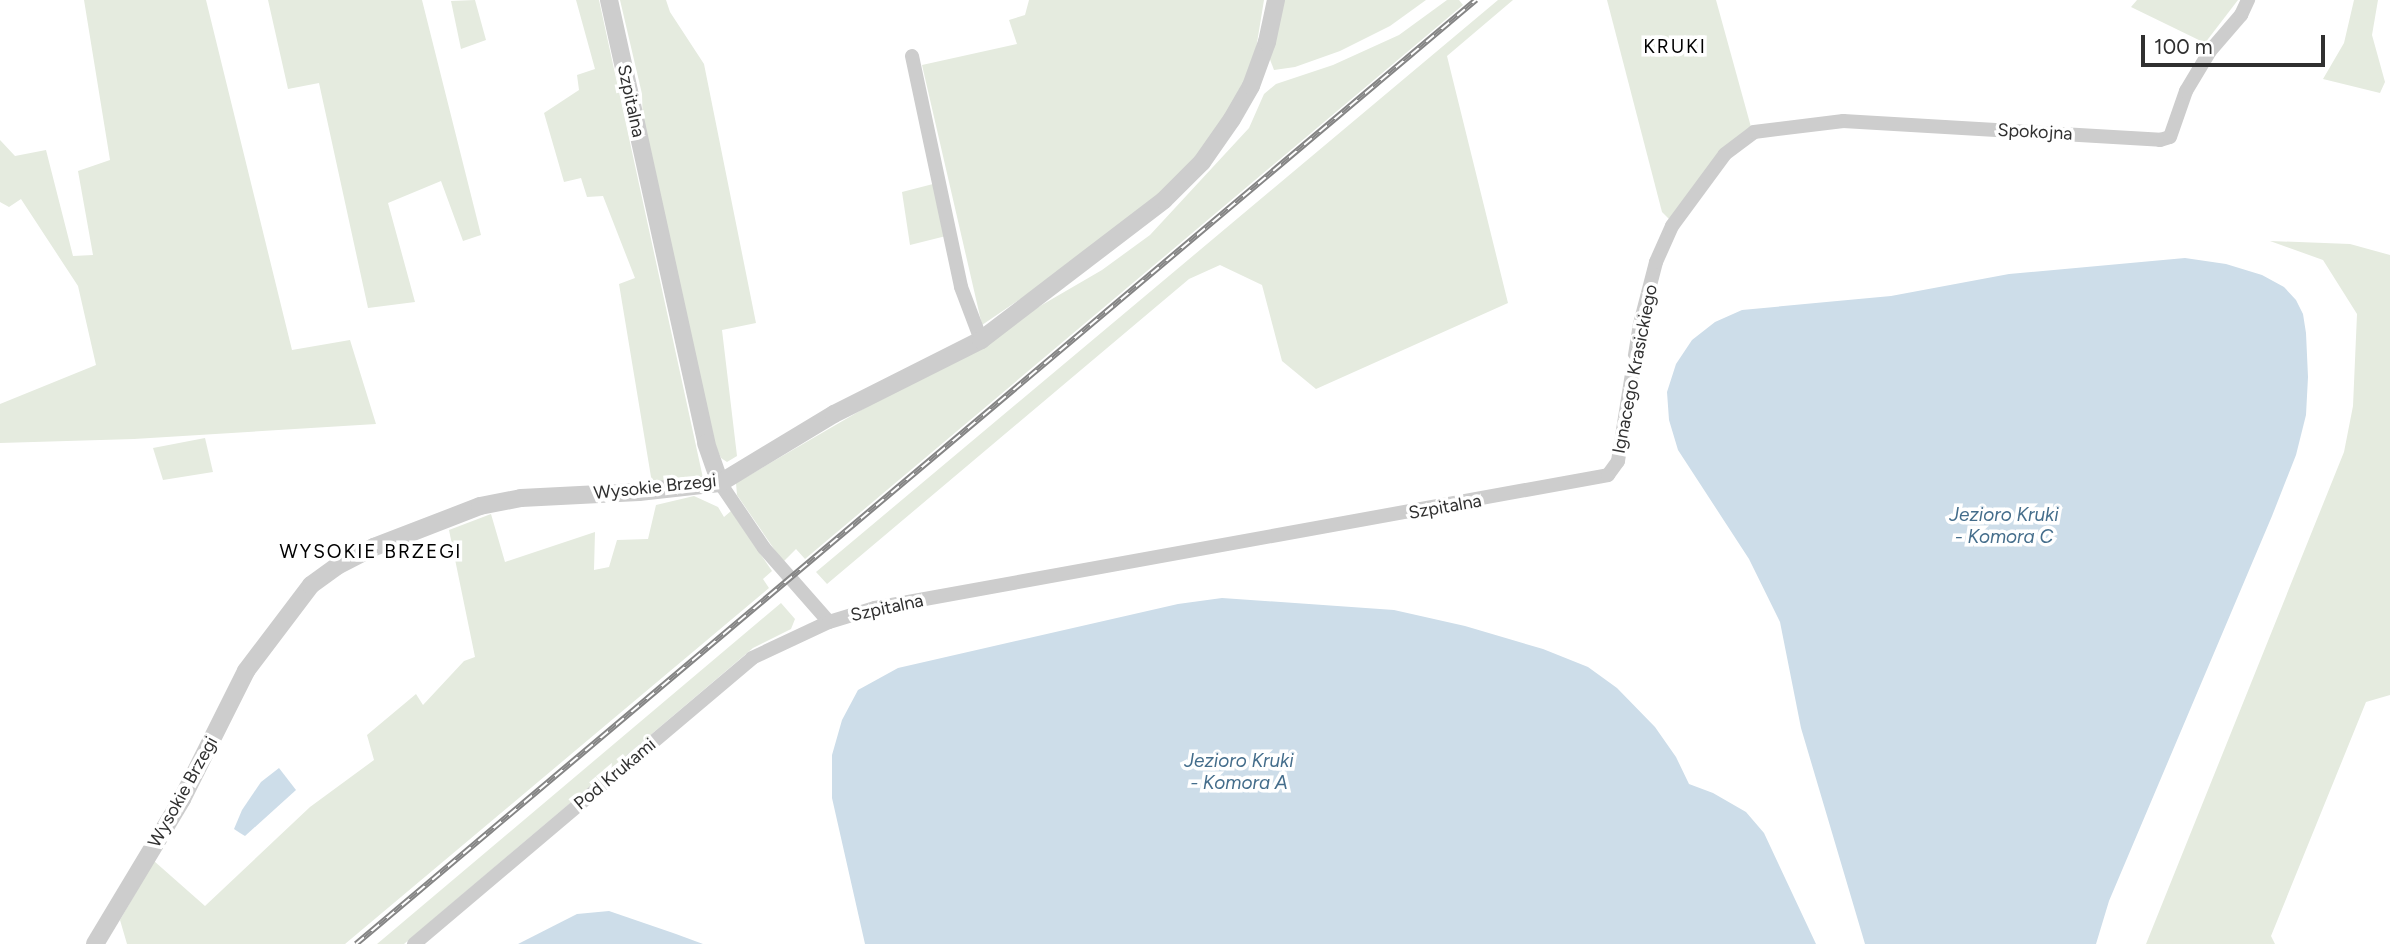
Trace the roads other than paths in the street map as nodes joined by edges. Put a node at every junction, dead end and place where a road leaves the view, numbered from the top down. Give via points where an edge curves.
1 (609, 0) edge
2 (1276, 0) edge
3 (2248, 0) edge
4 (912, 57) dead end
5 (1843, 121) joint
6 (981, 340) junction
7 (1608, 475) joint
8 (720, 483) junction
9 (829, 622) junction
10 (94, 944) edge
11 (414, 944) edge

1 - 8 street, Szpitalna via 706,443
2 - 6 street, Wysokie Brzegi via 1251,86 1202,162 1164,200
3 - 5 street, Spokojna via 2190,84 2170,137 2160,140
4 - 6 street via 961,287
5 - 7 street, Ignacego Krasickiego via 1754,132 1725,154 1672,226 1656,262 1640,324 1618,461
6 - 8 street, Wysokie Brzegi via 834,414
7 - 9 street, Szpitalna via 875,608
8 - 9 street, Szpitalna via 764,548
8 - 10 street, Wysokie Brzegi via 521,498 480,506 374,547 311,585 246,671 182,799
9 - 11 street, Pod Krukami via 752,658

